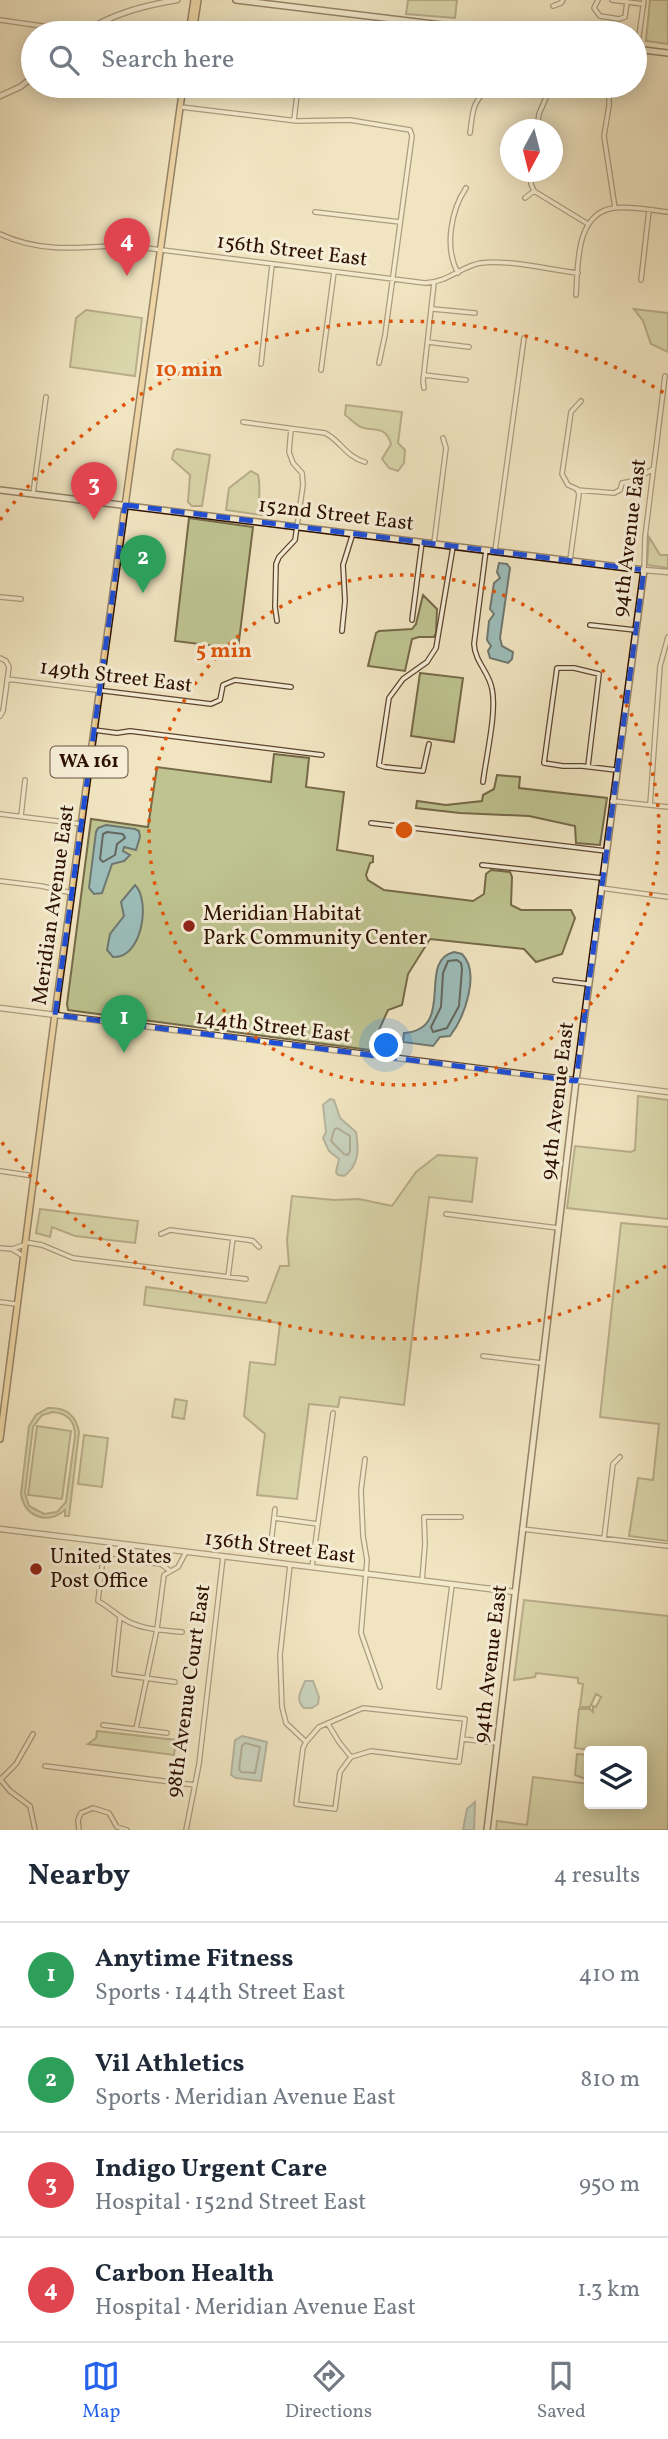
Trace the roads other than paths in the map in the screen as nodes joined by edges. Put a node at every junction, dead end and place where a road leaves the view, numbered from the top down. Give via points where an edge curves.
1 (177, 0) edge
2 (196, 0) edge
3 (236, 0) edge
4 (563, 0) edge
5 (598, 0) edge
6 (612, 0) edge
7 (627, 2) junction
8 (644, 2) edge
9 (553, 6) dead end
10 (0, 20) edge
11 (104, 21) edge
12 (193, 21) edge
13 (409, 21) edge
14 (641, 21) edge
15 (21, 23) edge
16 (647, 50) edge
17 (668, 53) edge
18 (21, 86) edge
19 (0, 96) edge
20 (182, 98) edge
21 (297, 98) edge
22 (477, 98) edge
23 (546, 98) edge
24 (609, 98) edge
25 (181, 107) junction
26 (538, 119) edge
27 (294, 120) junction
28 (470, 133) dead end
29 (531, 182) edge
30 (466, 188) dead end
31 (534, 191) junction
32 (524, 198) dead end
33 (615, 208) junction
34 (649, 210) junction
35 (315, 212) dead end
36 (668, 212) edge
37 (400, 222) junction
38 (588, 224) junction
39 (0, 234) edge
40 (160, 250) junction
41 (272, 265) junction
42 (334, 272) junction
43 (458, 273) junction
44 (578, 273) junction
45 (392, 279) junction
46 (641, 280) dead end
47 (434, 283) junction
48 (576, 295) dead end
49 (433, 309) junction
50 (475, 313) dead end
51 (524, 338) dead end
52 (428, 342) junction
53 (469, 347) dead end
54 (379, 363) dead end
55 (261, 364) dead end
56 (321, 370) dead end
57 (424, 375) junction
58 (665, 376) dead end
59 (466, 380) dead end
60 (424, 387) dead end
61 (46, 397) dead end
62 (580, 401) dead end
63 (243, 422) dead end
64 (291, 429) junction
65 (443, 439) dead end
66 (365, 462) dead end
67 (653, 469) junction
68 (0, 490) edge
69 (578, 490) junction
70 (33, 494) junction
71 (125, 505) junction
72 (298, 526) junction
73 (353, 533) junction
74 (422, 542) junction
75 (433, 543) junction
76 (453, 546) junction
77 (486, 550) junction
78 (495, 551) junction
79 (570, 560) junction
80 (644, 570) junction
81 (668, 572) edge
82 (0, 597) edge
83 (21, 599) dead end
84 (412, 620) dead end
85 (278, 621) dead end
86 (590, 625) dead end
87 (635, 630) junction
88 (342, 631) dead end
89 (668, 638) edge
90 (0, 658) edge
91 (7, 679) junction
92 (291, 687) dead end
93 (99, 691) junction
94 (0, 716) edge
95 (94, 730) junction
96 (429, 744) dead end
97 (322, 755) dead end
98 (588, 766) junction
99 (616, 770) junction
100 (25, 780) dead end
101 (483, 782) dead end
102 (612, 801) junction
103 (650, 805) junction
104 (668, 807) edge
105 (0, 814) edge
106 (21, 816) junction
107 (371, 823) dead end
108 (81, 824) junction
109 (606, 851) junction
110 (482, 865) dead end
111 (602, 878) junction
112 (0, 881) edge
113 (601, 888) junction
114 (72, 893) junction
115 (668, 897) edge
116 (555, 979) dead end
117 (588, 984) junction
118 (0, 1008) edge
119 (55, 1016) junction
120 (576, 1081) junction
121 (668, 1092) edge
122 (0, 1171) edge
123 (34, 1175) junction
124 (446, 1214) dead end
125 (558, 1228) junction
126 (161, 1234) dead end
127 (233, 1238) junction
128 (25, 1244) junction
129 (259, 1247) dead end
130 (0, 1248) edge
131 (12, 1249) junction
132 (23, 1256) junction
133 (228, 1277) junction
134 (246, 1279) dead end
135 (0, 1302) edge
136 (16, 1304) junction
137 (483, 1356) dead end
138 (542, 1363) junction
139 (333, 1413) dead end
140 (0, 1439) edge
141 (620, 1457) dead end
142 (365, 1459) dead end
143 (275, 1509) dead end
144 (461, 1517) dead end
145 (274, 1518) junction
146 (318, 1524) junction
147 (0, 1529) edge
148 (522, 1529) junction
149 (604, 1539) junction
150 (668, 1546) edge
151 (186, 1552) junction
152 (270, 1552) dead end
153 (223, 1557) junction
154 (290, 1565) junction
155 (312, 1567) junction
156 (170, 1571) junction
157 (365, 1574) junction
158 (422, 1581) junction
159 (453, 1585) junction
160 (515, 1592) junction
161 (120, 1617) junction
162 (157, 1629) junction
163 (182, 1632) dead end
164 (147, 1678) junction
165 (175, 1682) dead end
166 (380, 1687) dead end
167 (439, 1687) dead end
168 (328, 1724) junction
169 (103, 1725) dead end
170 (136, 1729) junction
171 (167, 1733) dead end
172 (33, 1734) dead end
173 (462, 1739) junction
174 (306, 1742) junction
175 (497, 1743) junction
176 (351, 1757) junction
177 (44, 1766) dead end
178 (0, 1779) edge
179 (195, 1785) junction
180 (35, 1830) edge
181 (79, 1830) edge
182 (127, 1830) edge
183 (186, 1830) edge
184 (487, 1830) edge

1 - 11 street via 136,7
2 - 12 main road
3 - 13 main road
4 - 9 street
5 - 7 street via 594,8 600,16 619,19 625,17
6 - 7 street
7 - 8 street
8 - 14 street
10 - 15 street
16 - 17 main road
18 - 19 street
20 - 25 main road, Meridian Avenue East / WA 161
21 - 27 street
22 - 28 street
23 - 26 street
24 - 33 street via 604,136
25 - 27 street
25 - 40 main road, Meridian Avenue East / WA 161
27 - 37 street via 350,120 410,130
29 - 31 street
30 - 43 street via 457,201 450,244
31 - 32 street
31 - 38 street
33 - 34 street
33 - 38 street via 601,212
34 - 36 street
34 - 46 street
35 - 37 street
37 - 45 street
38 - 44 street
39 - 40 street, 156th Street East via 46,248 122,245
40 - 41 street, 156th Street East
40 - 71 main road, Meridian Avenue East / WA 161
41 - 42 street, 156th Street East
41 - 55 street
42 - 45 street, 156th Street East
42 - 56 street
43 - 44 street, 156th Street East via 472,265 495,262
43 - 47 street, 156th Street East
44 - 48 street
45 - 47 street, 156th Street East
45 - 54 street
47 - 49 street
49 - 50 street
49 - 52 street
51 - 78 street
52 - 53 street
52 - 57 street
57 - 59 street
57 - 60 street
58 - 67 street, 94th Avenue East
61 - 70 street
62 - 69 street via 570,417 562,474 566,484
63 - 64 street
64 - 66 street via 328,435 346,453
64 - 72 street via 289,452 304,481
65 - 75 street via 446,448
67 - 69 street via 622,483 614,493
67 - 80 street, 94th Avenue East
68 - 70 main road, 152nd Street East
69 - 79 street
70 - 71 main road, 152nd Street East
71 - 72 main road, 152nd Street East
71 - 93 main road, Meridian Avenue East / WA 161
72 - 73 main road, 152nd Street East
72 - 85 street via 295,540 276,564
73 - 74 main road, 152nd Street East
73 - 88 street via 344,559
74 - 75 main road, 152nd Street East
74 - 84 street
75 - 76 main road, 152nd Street East
76 - 77 main road, 152nd Street East
76 - 96 street via 436,648 427,663 403,679 389,698 379,765 423,771
77 - 78 main road, 152nd Street East
77 - 101 street via 474,644 494,700
78 - 79 main road, 152nd Street East
79 - 80 main road, 152nd Street East
80 - 81 street, 152nd Street East
80 - 87 main road, 94th Avenue East
82 - 83 street
86 - 87 street
87 - 99 main road, 94th Avenue East
89 - 103 street via 660,666
90 - 91 street via 9,667
91 - 93 street, 149th Street East
91 - 94 street
92 - 93 street, 149th Street East via 232,680 211,704
93 - 95 main road, Meridian Avenue East / WA 161
95 - 97 street
95 - 108 main road, Meridian Avenue East / WA 161
98 - 98 street via 599,674 557,668 544,762
98 - 99 street
99 - 102 main road, 94th Avenue East
100 - 106 street
102 - 103 street
102 - 109 main road, 94th Avenue East
103 - 104 street
105 - 106 street
106 - 108 street
107 - 109 street
108 - 114 main road, Meridian Avenue East / WA 161
109 - 111 main road, 94th Avenue East
110 - 111 street
111 - 113 main road, 94th Avenue East
112 - 114 street
113 - 115 street
113 - 117 main road, 94th Avenue East
114 - 119 main road, Meridian Avenue East / WA 161
116 - 117 street
117 - 120 main road, 94th Avenue East
118 - 119 street, 144th Street East
119 - 120 street, 144th Street East
119 - 123 main road, Meridian Avenue East / WA 161
120 - 121 street, 144th Street East
120 - 125 main road, 94th Avenue East
122 - 123 street
123 - 128 main road, Meridian Avenue East / WA 161
124 - 125 street
125 - 138 main road, 94th Avenue East
126 - 127 street via 170,1230
127 - 129 street via 253,1241
127 - 133 street
128 - 131 street
128 - 132 main road, Meridian Avenue East / WA 161
128 - 133 street via 42,1245 73,1258
130 - 131 street
131 - 132 street
132 - 136 main road, Meridian Avenue East / WA 161
133 - 134 street
135 - 136 street
136 - 140 main road, Meridian Avenue East / WA 161
137 - 138 street
138 - 148 main road, 94th Avenue East
139 - 146 street
141 - 149 street via 613,1464
142 - 157 street via 361,1490
143 - 145 street
144 - 158 street via 424,1517
145 - 146 street
145 - 152 street
146 - 155 street
147 - 151 street, 136th Street East
148 - 149 street
148 - 160 main road, 94th Avenue East
149 - 150 street
151 - 153 street, 136th Street East
151 - 156 street via 181,1564
153 - 154 street, 136th Street East
153 - 179 street, 98th Avenue Court East
154 - 155 street, 136th Street East
154 - 174 street via 280,1650 282,1707 286,1723
155 - 157 street, 136th Street East
156 - 161 street via 161,1564 103,1558 98,1601
156 - 162 street via 164,1574
157 - 158 street, 136th Street East
157 - 166 street via 361,1633
158 - 159 street, 136th Street East
159 - 160 street, 136th Street East
159 - 167 street
160 - 175 main road, 94th Avenue East
161 - 162 street
161 - 164 street via 114,1674
162 - 163 street
162 - 164 street
164 - 165 street
164 - 170 street
168 - 173 street via 368,1708 465,1719
168 - 174 street
168 - 176 street
169 - 170 street
170 - 171 street
172 - 178 street via 16,1764
173 - 175 street
173 - 176 street via 459,1762 371,1751
174 - 176 street via 296,1804 335,1809 340,1772
175 - 184 main road, 94th Avenue East
177 - 179 street
178 - 180 street via 30,1806
179 - 183 street, 98th Avenue Court East
181 - 182 street via 81,1813 93,1808 109,1813 117,1827

